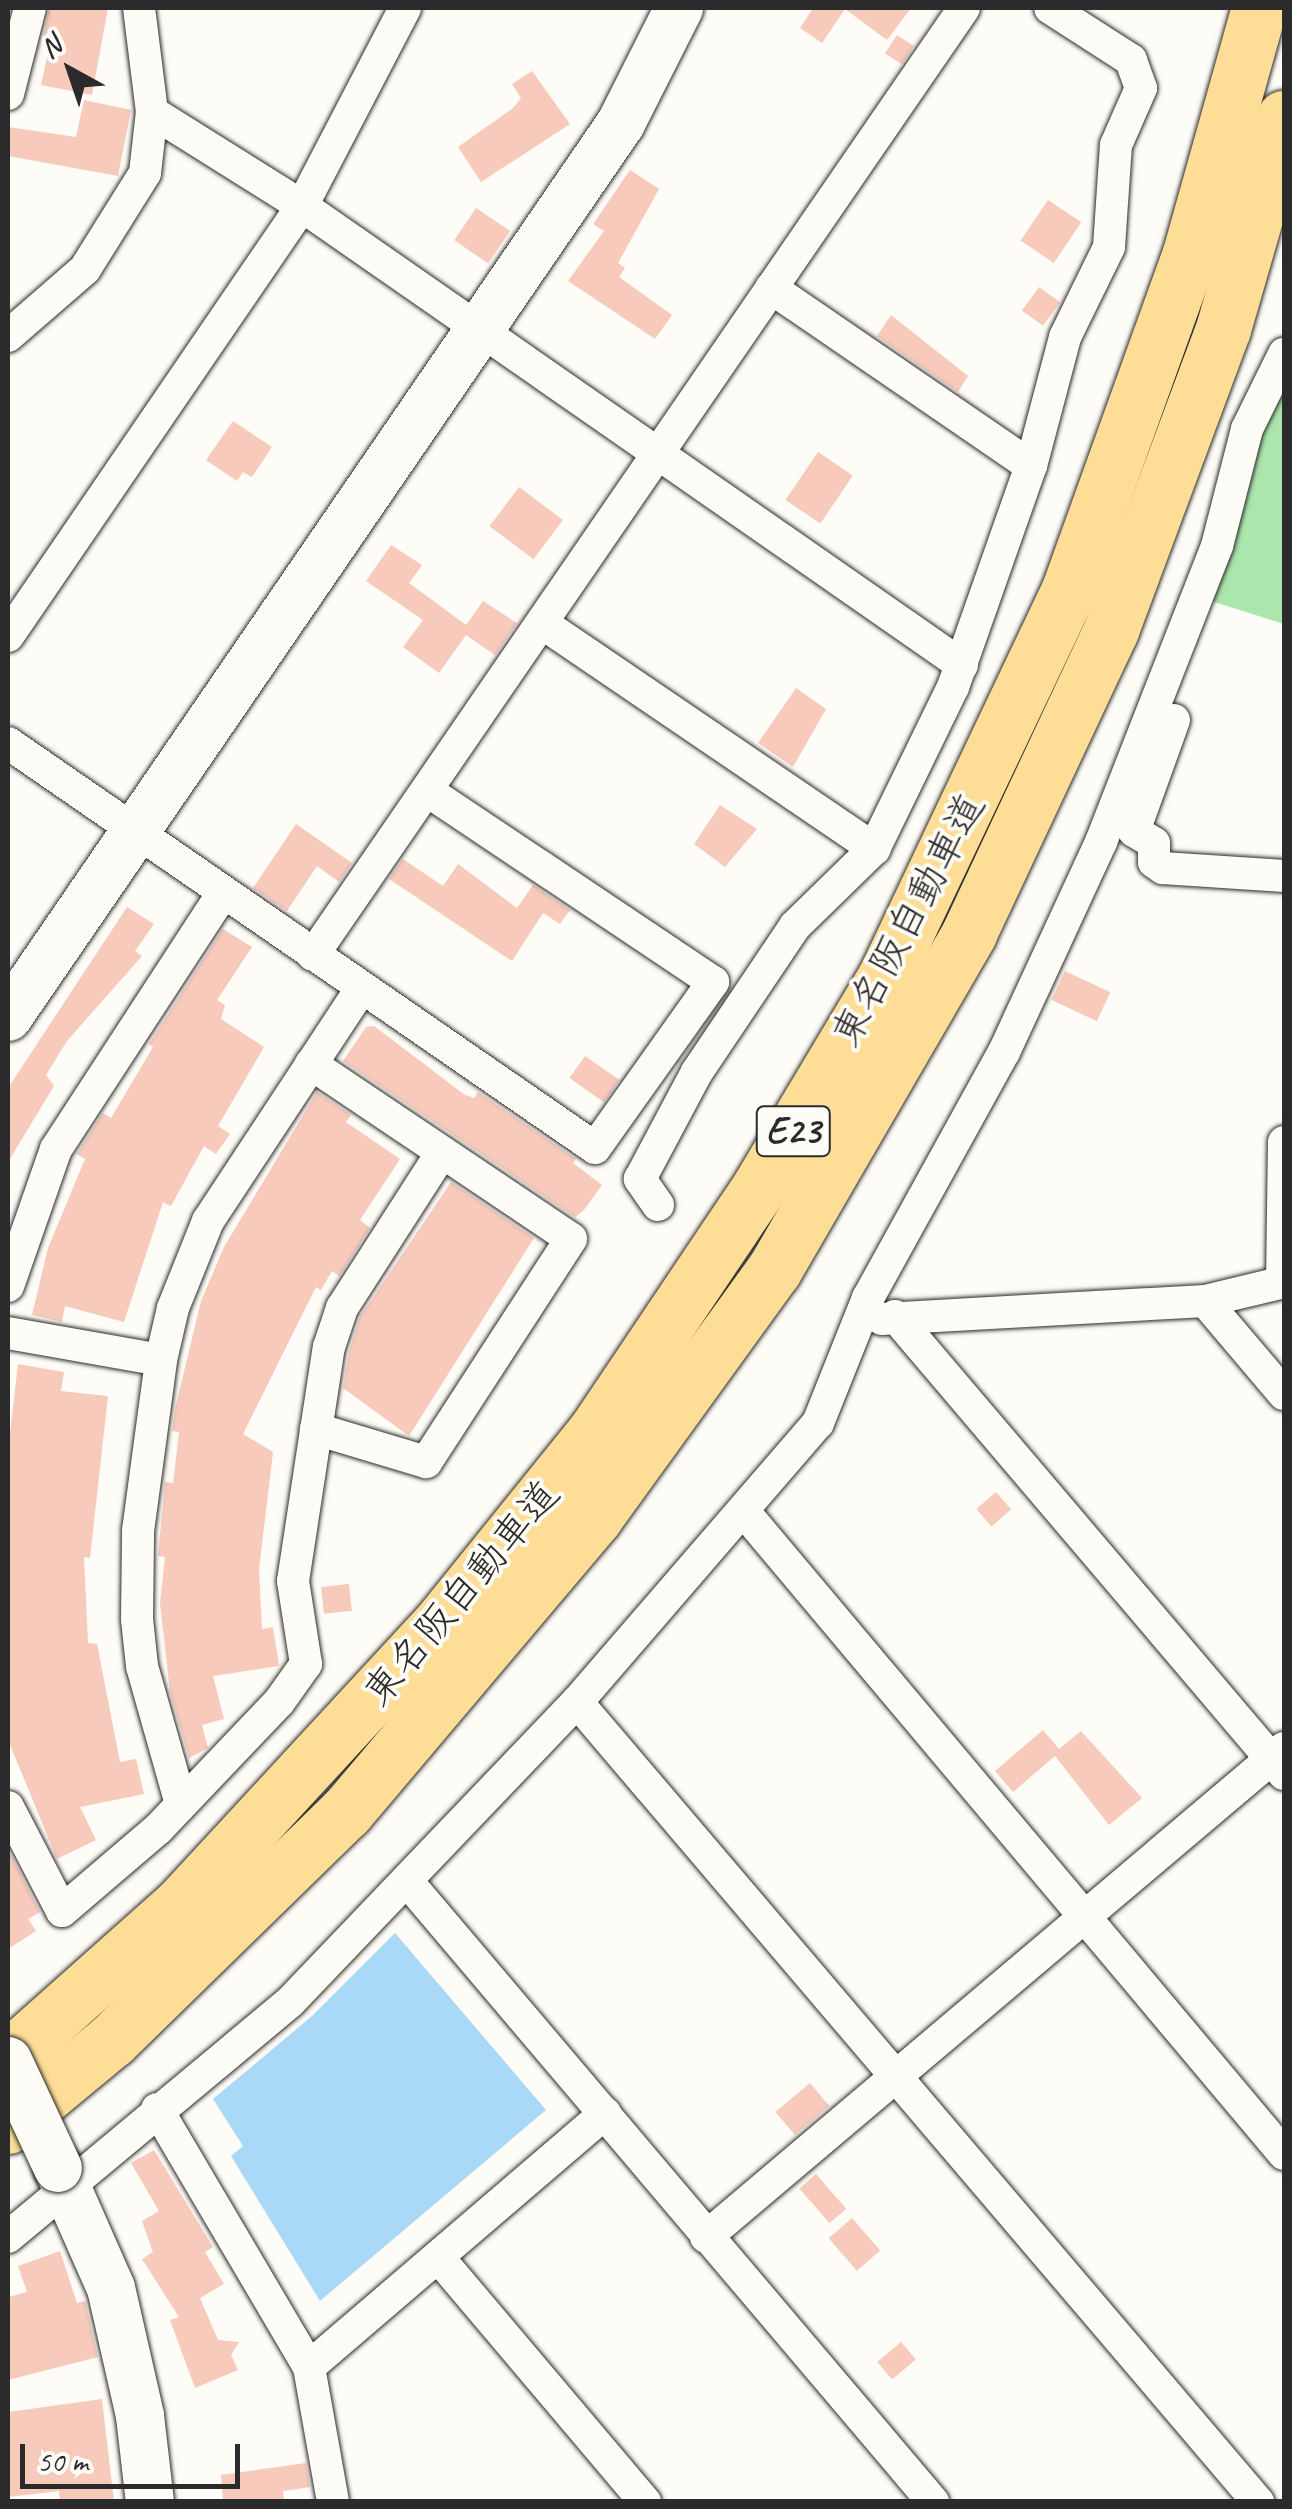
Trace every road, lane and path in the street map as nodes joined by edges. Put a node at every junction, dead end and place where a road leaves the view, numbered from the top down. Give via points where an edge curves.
1 (30, 8) edge
2 (140, 8) edge
3 (405, 8) edge
4 (679, 8) edge
5 (964, 8) edge
6 (1050, 8) edge
7 (1259, 8) edge
8 (8, 94) edge
9 (152, 112) junction
10 (1284, 118) edge
11 (302, 206) junction
12 (770, 288) junction
13 (478, 332) junction
14 (8, 336) edge
15 (1284, 354) edge
16 (658, 456) junction
17 (1031, 466) junction
18 (542, 623) junction
19 (8, 636) edge
20 (962, 665) junction
21 (1164, 688) junction
22 (8, 743) edge
23 (428, 791) junction
24 (134, 831) junction
25 (874, 849) junction
26 (1284, 876) edge
27 (222, 894) junction
28 (313, 955) junction
29 (361, 990) junction
30 (8, 1017) edge
31 (311, 1064) junction
32 (1284, 1142) edge
33 (442, 1152) junction
34 (658, 1205) dead end
35 (1283, 1283) edge
36 (8, 1286) edge
37 (1206, 1301) junction
38 (895, 1316) junction
39 (859, 1325) junction
40 (8, 1333) edge
41 (161, 1360) junction
42 (1284, 1394) edge
43 (316, 1429) junction
44 (746, 1514) junction
45 (577, 1702) junction
46 (1280, 1760) edge
47 (181, 1804) junction
48 (8, 1807) edge
49 (407, 1882) junction
50 (1083, 1918) junction
51 (8, 2060) edge
52 (898, 2076) junction
53 (157, 2110) junction
54 (605, 2113) junction
55 (8, 2126) edge
56 (1284, 2154) edge
57 (63, 2177) junction
58 (8, 2236) edge
59 (706, 2237) junction
60 (438, 2257) junction
61 (308, 2367) junction
62 (150, 2502) edge
63 (333, 2502) edge
64 (645, 2502) edge
65 (934, 2502) edge
66 (1258, 2502) edge

1 - 8 street
2 - 9 street
3 - 11 street
4 - 13 street via 620,123
5 - 12 street
6 - 17 street via 1131,60 1141,88 1116,145 1109,247 1064,338
7 - 51 highway, 東名阪自動車道 / E23 via 1190,254 1068,592 885,977 761,1184 606,1416 442,1621 182,1904
9 - 11 street
9 - 14 street via 145,173 110,239 61,294
10 - 55 highway, 東名阪自動車道 / E23 via 1223,329 1111,630 969,933 774,1270 596,1517 346,1812 112,2040
11 - 13 street
11 - 19 street
12 - 16 street
12 - 17 street
13 - 16 street
13 - 24 street
15 - 21 street via 1247,429 1217,546
16 - 18 street
16 - 20 street
17 - 20 street
18 - 23 street
18 - 25 street
20 - 25 street
21 - 26 street via 1174,720 1134,832 1154,843 1154,862 1163,868
21 - 39 street via 1052,954
22 - 24 street
23 - 28 street
23 - 29 street via 713,982 595,1148
24 - 27 street
24 - 30 street
25 - 34 street via 795,926 697,1072 640,1179
27 - 28 street
27 - 36 street via 56,1149
28 - 29 street
29 - 31 street
31 - 33 street
31 - 41 street via 208,1221 173,1308
32 - 35 street
33 - 43 street via 342,1308
33 - 43 street via 571,1239 426,1462
35 - 37 street
37 - 38 street
37 - 42 street
38 - 39 street
38 - 46 street
39 - 44 street via 818,1423
40 - 41 street
41 - 47 street via 138,1531 137,1619 142,1666
43 - 47 street via 293,1581 306,1664 279,1702
44 - 45 street
44 - 50 street
45 - 49 street
45 - 52 street
46 - 50 street
47 - 48 street via 62,1911
49 - 53 street via 290,2002
49 - 54 street
50 - 52 street
50 - 56 street
51 - 57 street, bridge
52 - 59 street
52 - 66 street
53 - 57 street
53 - 61 street
54 - 59 street
54 - 60 street
57 - 58 street
57 - 62 street via 122,2329
59 - 65 street
60 - 61 street
60 - 64 street
61 - 63 street

